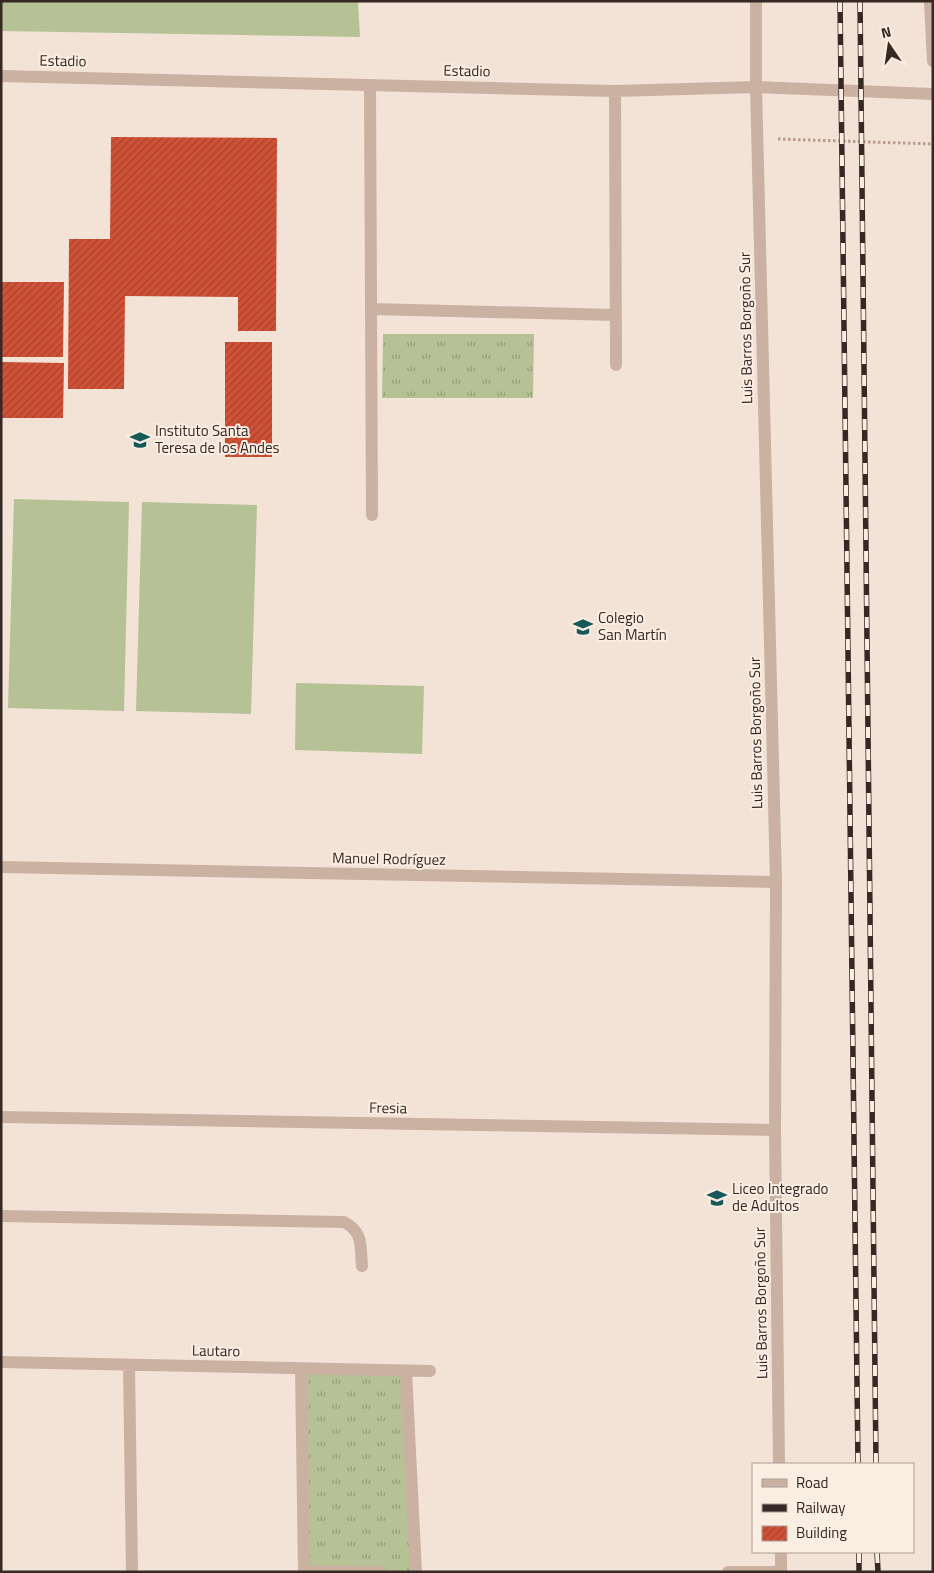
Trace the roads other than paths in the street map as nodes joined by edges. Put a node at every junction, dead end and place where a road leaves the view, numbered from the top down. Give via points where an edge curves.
1 (756, 1) edge
2 (930, 1) edge
3 (933, 61) edge
4 (1, 76) edge
5 (370, 85) junction
6 (756, 87) junction
7 (615, 91) junction
8 (933, 94) edge
9 (371, 309) junction
10 (616, 315) junction
11 (616, 365) dead end
12 (372, 515) dead end
13 (1, 867) edge
14 (776, 882) junction
15 (1, 1117) edge
16 (774, 1130) junction
17 (1, 1216) edge
18 (362, 1266) dead end
19 (1, 1362) edge
20 (129, 1365) junction
21 (301, 1369) junction
22 (406, 1371) junction
23 (430, 1371) dead end
24 (779, 1463) edge
25 (781, 1553) edge
26 (304, 1571) edge
27 (132, 1572) edge
28 (380, 1572) edge
29 (416, 1572) edge
30 (728, 1572) edge
31 (781, 1572) edge

1 - 6 street, Luis Barros Borgoño Sur
2 - 3 street
4 - 5 street, Estadio
5 - 7 street, Estadio
5 - 9 street
6 - 7 street, Estadio
6 - 8 street, Estadio
6 - 14 street, Luis Barros Borgoño Sur
7 - 10 street
9 - 10 street
9 - 12 street
10 - 11 street
13 - 14 street, Manuel Rodríguez
14 - 16 street, Luis Barros Borgoño Sur
15 - 16 street, Fresia
16 - 24 street, Luis Barros Borgoño Sur
17 - 18 street via 344,1222 353,1226 360,1236
19 - 20 street, Lautaro
20 - 21 street, Lautaro
20 - 27 street
21 - 22 street, Lautaro
21 - 26 street
22 - 23 street, Lautaro
22 - 29 street
25 - 31 street
26 - 28 street
30 - 31 street

